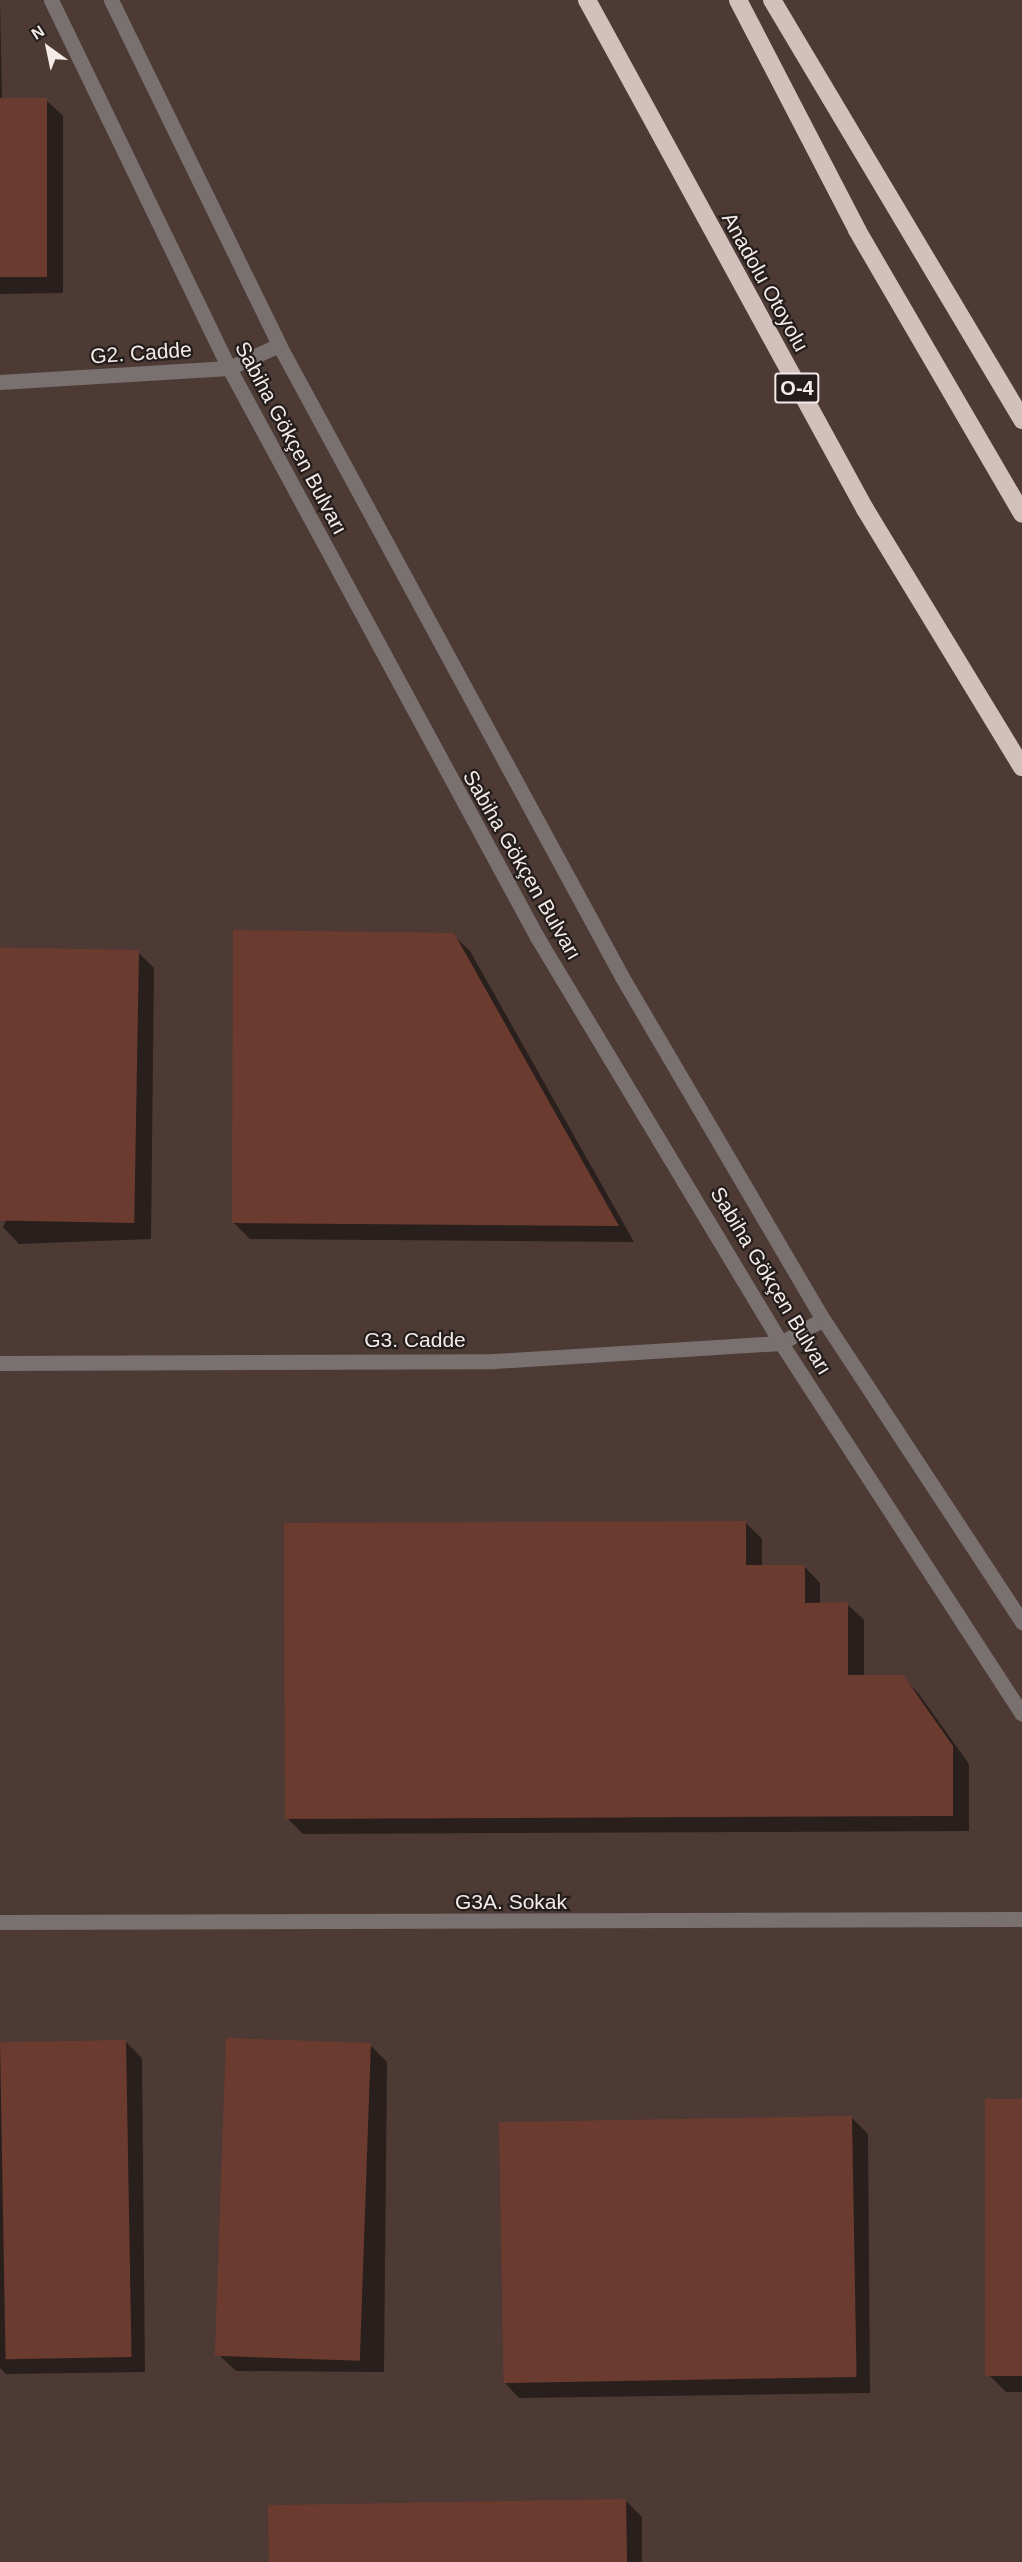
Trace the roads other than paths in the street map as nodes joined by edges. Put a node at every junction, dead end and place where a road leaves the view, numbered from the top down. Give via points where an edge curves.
1 (51, 0) edge
2 (111, 0) edge
3 (587, 0) edge
4 (738, 0) edge
5 (772, 0) edge
6 (279, 345) junction
7 (229, 368) junction
8 (0, 382) edge
9 (1022, 420) edge
10 (1022, 513) edge
11 (1022, 767) edge
12 (822, 1319) junction
13 (781, 1343) junction
14 (0, 1362) edge
15 (1022, 1622) edge
16 (1022, 1714) edge
17 (1022, 1919) edge
18 (0, 1922) edge

1 - 7 street, Sabiha Gökçen Bulvarı
2 - 6 street, Sabiha Gökçen Bulvarı
3 - 11 highway, Anadolu Otoyolu / O-4 via 859,499
4 - 10 highway via 857,230
5 - 9 highway
6 - 7 street, G2. Cadde
6 - 12 street, Sabiha Gökçen Bulvarı via 622,977
7 - 8 street, G2. Cadde
7 - 13 street, Sabiha Gökçen Bulvarı via 537,937
12 - 13 street, G3. Cadde
12 - 15 street, Sabiha Gökçen Bulvarı
13 - 14 street, G3. Cadde via 494,1361
13 - 16 street, Sabiha Gökçen Bulvarı
17 - 18 street, G3A. Sokak

